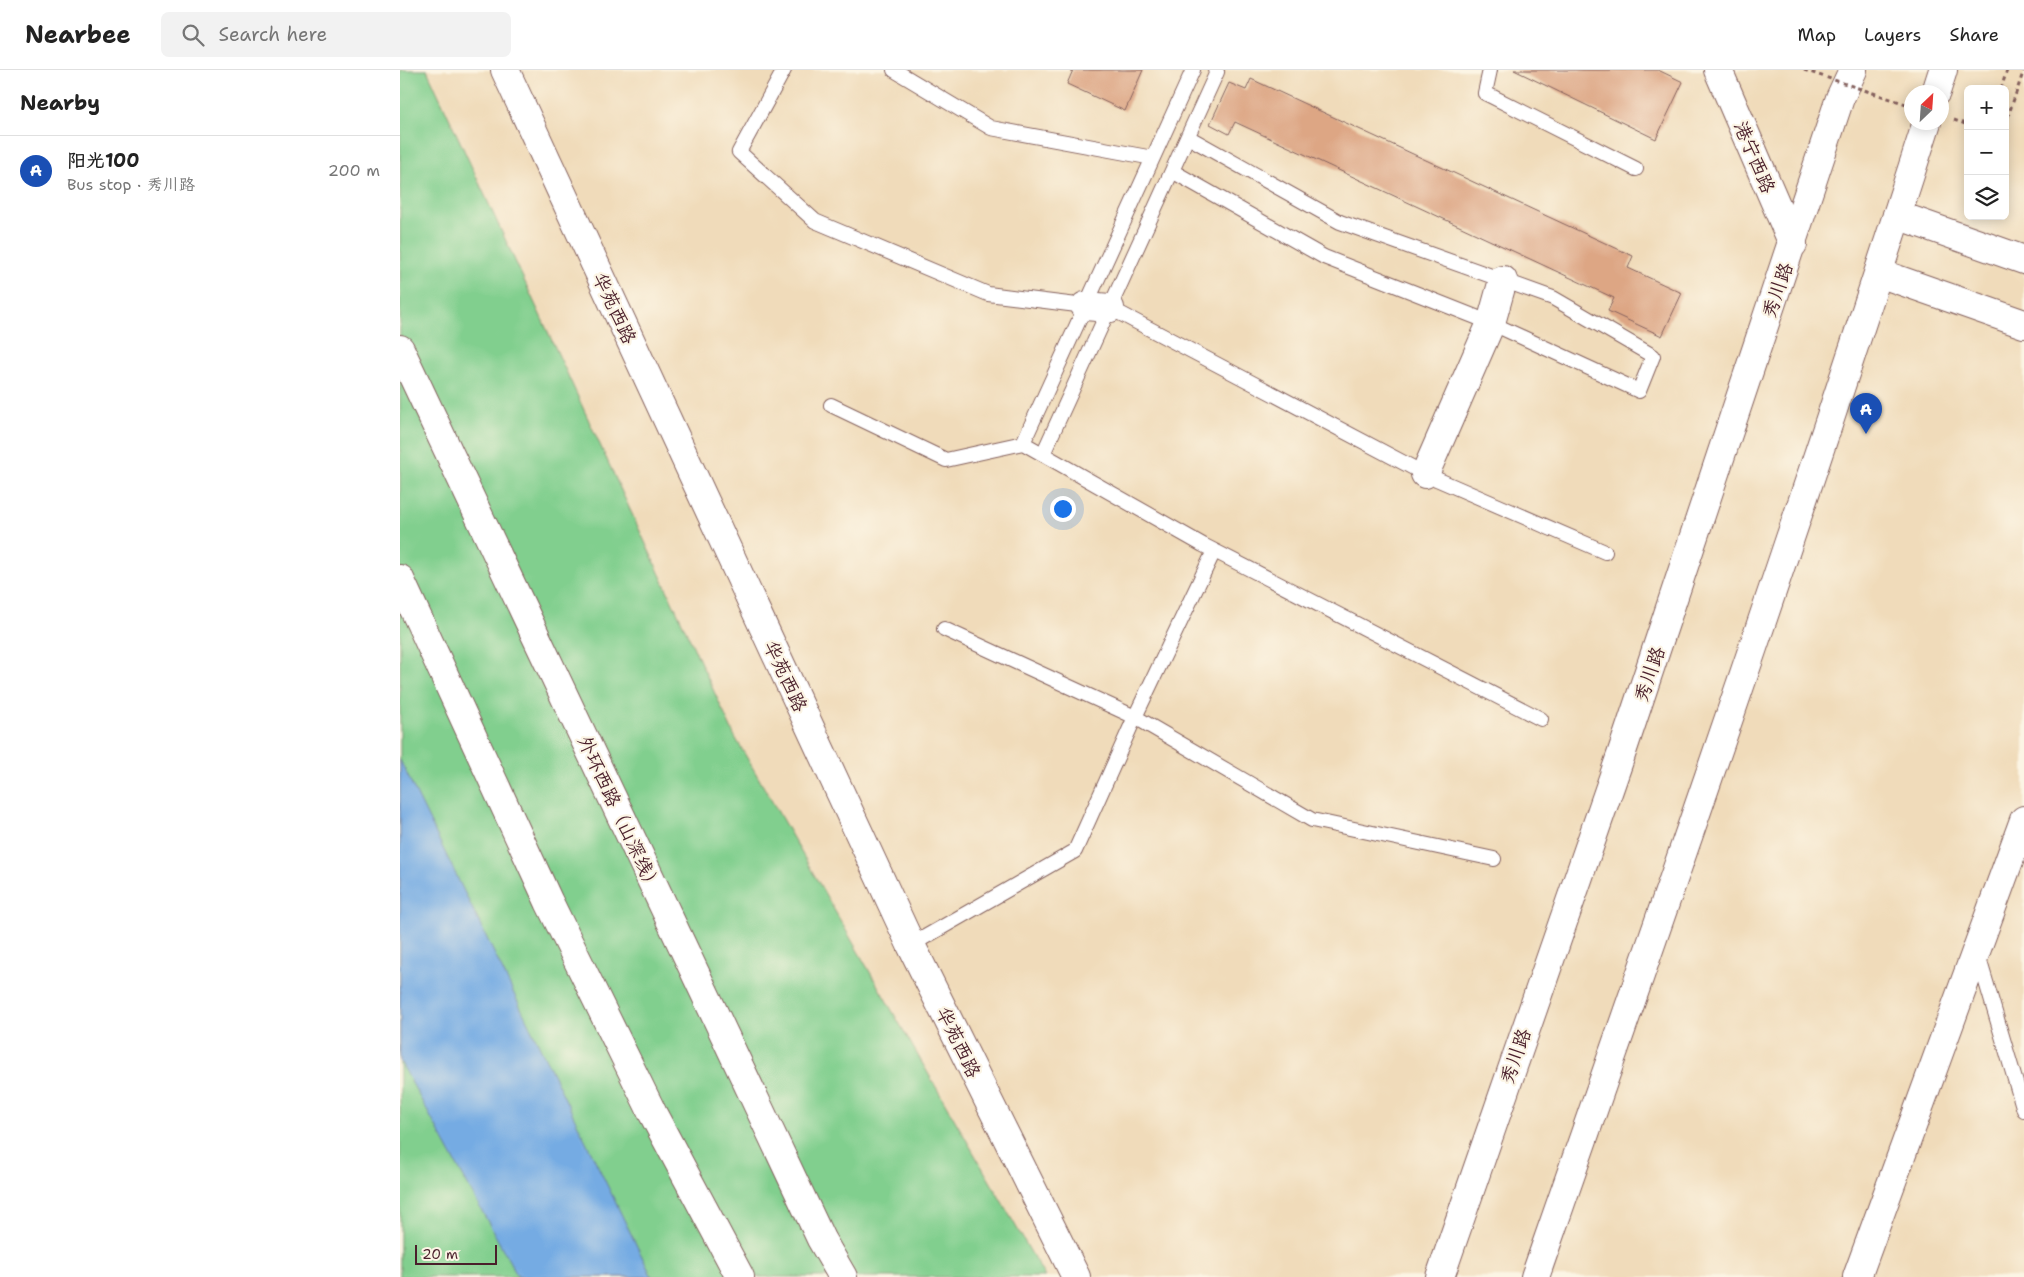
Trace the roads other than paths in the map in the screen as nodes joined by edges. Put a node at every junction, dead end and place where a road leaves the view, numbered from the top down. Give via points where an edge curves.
1 (505, 70) edge
2 (784, 70) edge
3 (894, 70) edge
4 (1193, 70) edge
5 (1215, 70) edge
6 (1490, 70) edge
7 (1718, 70) edge
8 (1845, 70) edge
9 (1854, 70) edge
10 (1840, 98) junction
11 (1925, 130) edge
12 (1188, 137) junction
13 (1153, 158) junction
14 (1636, 169) dead end
15 (1172, 171) junction
16 (1898, 215) junction
17 (1793, 244) junction
18 (2024, 260) edge
19 (1879, 273) junction
20 (1503, 280) junction
21 (1098, 307) junction
22 (1491, 323) junction
23 (2024, 324) edge
24 (400, 349) edge
25 (831, 405) dead end
26 (1023, 443) junction
27 (1043, 454) junction
28 (1425, 474) junction
29 (1214, 551) junction
30 (1604, 552) dead end
31 (400, 580) edge
32 (944, 630) dead end
33 (1135, 717) junction
34 (1541, 719) dead end
35 (2024, 820) edge
36 (1494, 859) dead end
37 (911, 945) junction
38 (1976, 950) junction
39 (2024, 1110) edge
40 (740, 1277) edge
41 (843, 1277) edge
42 (1076, 1277) edge
43 (1440, 1277) edge
44 (1535, 1277) edge
45 (1857, 1277) edge

1 - 37 main road, 华苑西路
2 - 21 lane via 739,152 815,220 988,294
3 - 13 lane via 990,128
4 - 13 lane
5 - 12 lane via 1217,72
6 - 14 lane via 1485,93
7 - 17 main road, 港宁西路
8 - 10 main road
9 - 10 main road, 秀川路
10 - 17 main road, 秀川路
11 - 16 main road
12 - 15 lane
12 - 20 lane via 1340,222
13 - 21 lane
15 - 21 lane
15 - 22 lane via 1324,256
16 - 18 main road
16 - 19 main road
17 - 43 main road, 秀川路 via 1621,756
19 - 23 main road
19 - 44 main road
20 - 22 main road
20 - 22 lane via 1553,298 1653,356 1639,391
21 - 26 lane
21 - 27 lane
21 - 28 lane
22 - 28 main road
24 - 41 main road, 外环西路（山深线） via 813,1221
25 - 26 lane via 946,460
26 - 27 lane
27 - 29 lane
28 - 30 lane
29 - 33 lane
29 - 34 lane
31 - 40 main road via 549,902 653,1114
32 - 33 lane
33 - 36 lane via 1312,820
33 - 37 lane via 1075,851
35 - 38 main road
37 - 42 main road, 华苑西路
38 - 39 lane
38 - 45 main road

